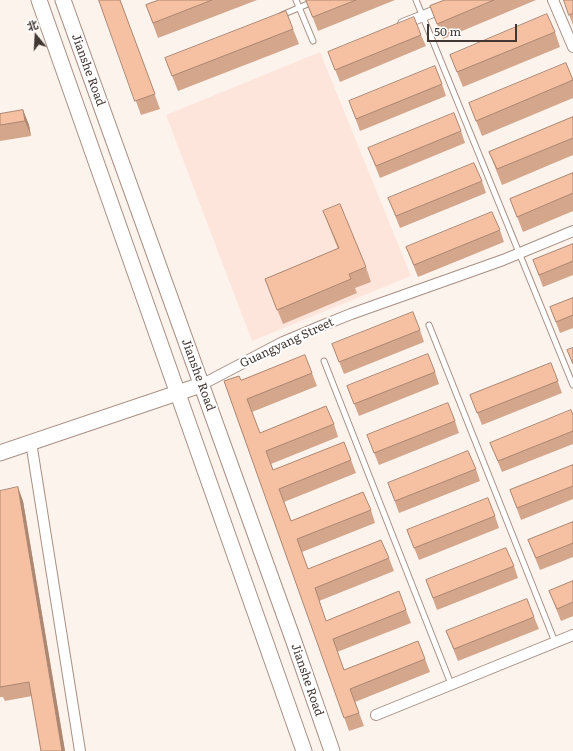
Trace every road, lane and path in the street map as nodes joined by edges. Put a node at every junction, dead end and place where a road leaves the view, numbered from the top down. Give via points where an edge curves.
1 (39, 0) edge
2 (63, 0) edge
3 (296, 0) edge
4 (317, 0) edge
5 (416, 0) edge
6 (463, 0) edge
7 (553, 0) edge
8 (299, 8) junction
9 (278, 16) edge
10 (423, 16) junction
11 (394, 28) edge
12 (313, 41) dead end
13 (573, 47) edge
14 (573, 231) edge
15 (520, 253) junction
16 (428, 325) dead end
17 (324, 361) dead end
18 (201, 385) junction
19 (573, 385) edge
20 (178, 393) junction
21 (31, 442) junction
22 (0, 453) edge
23 (573, 635) edge
24 (555, 642) junction
25 (451, 684) junction
26 (376, 714) dead end
27 (80, 751) edge
28 (304, 751) edge
29 (332, 751) edge

1 - 20 street, Jianshe Road
2 - 18 street, Jianshe Road
3 - 8 lane
4 - 8 lane
5 - 10 lane
6 - 10 street
7 - 13 street
8 - 9 lane
8 - 12 lane
10 - 11 street
10 - 15 lane
14 - 15 street, Guangyang Street
15 - 18 street, Guangyang Street via 333,321 283,342
15 - 19 lane
16 - 24 lane
17 - 25 lane
18 - 20 street, Guangyang Street
18 - 29 street, Jianshe Road
20 - 21 street, Guangyang Street
20 - 28 street, Jianshe Road
21 - 22 street, Guangyang Street
21 - 27 street
23 - 24 street
24 - 25 street
25 - 26 street

